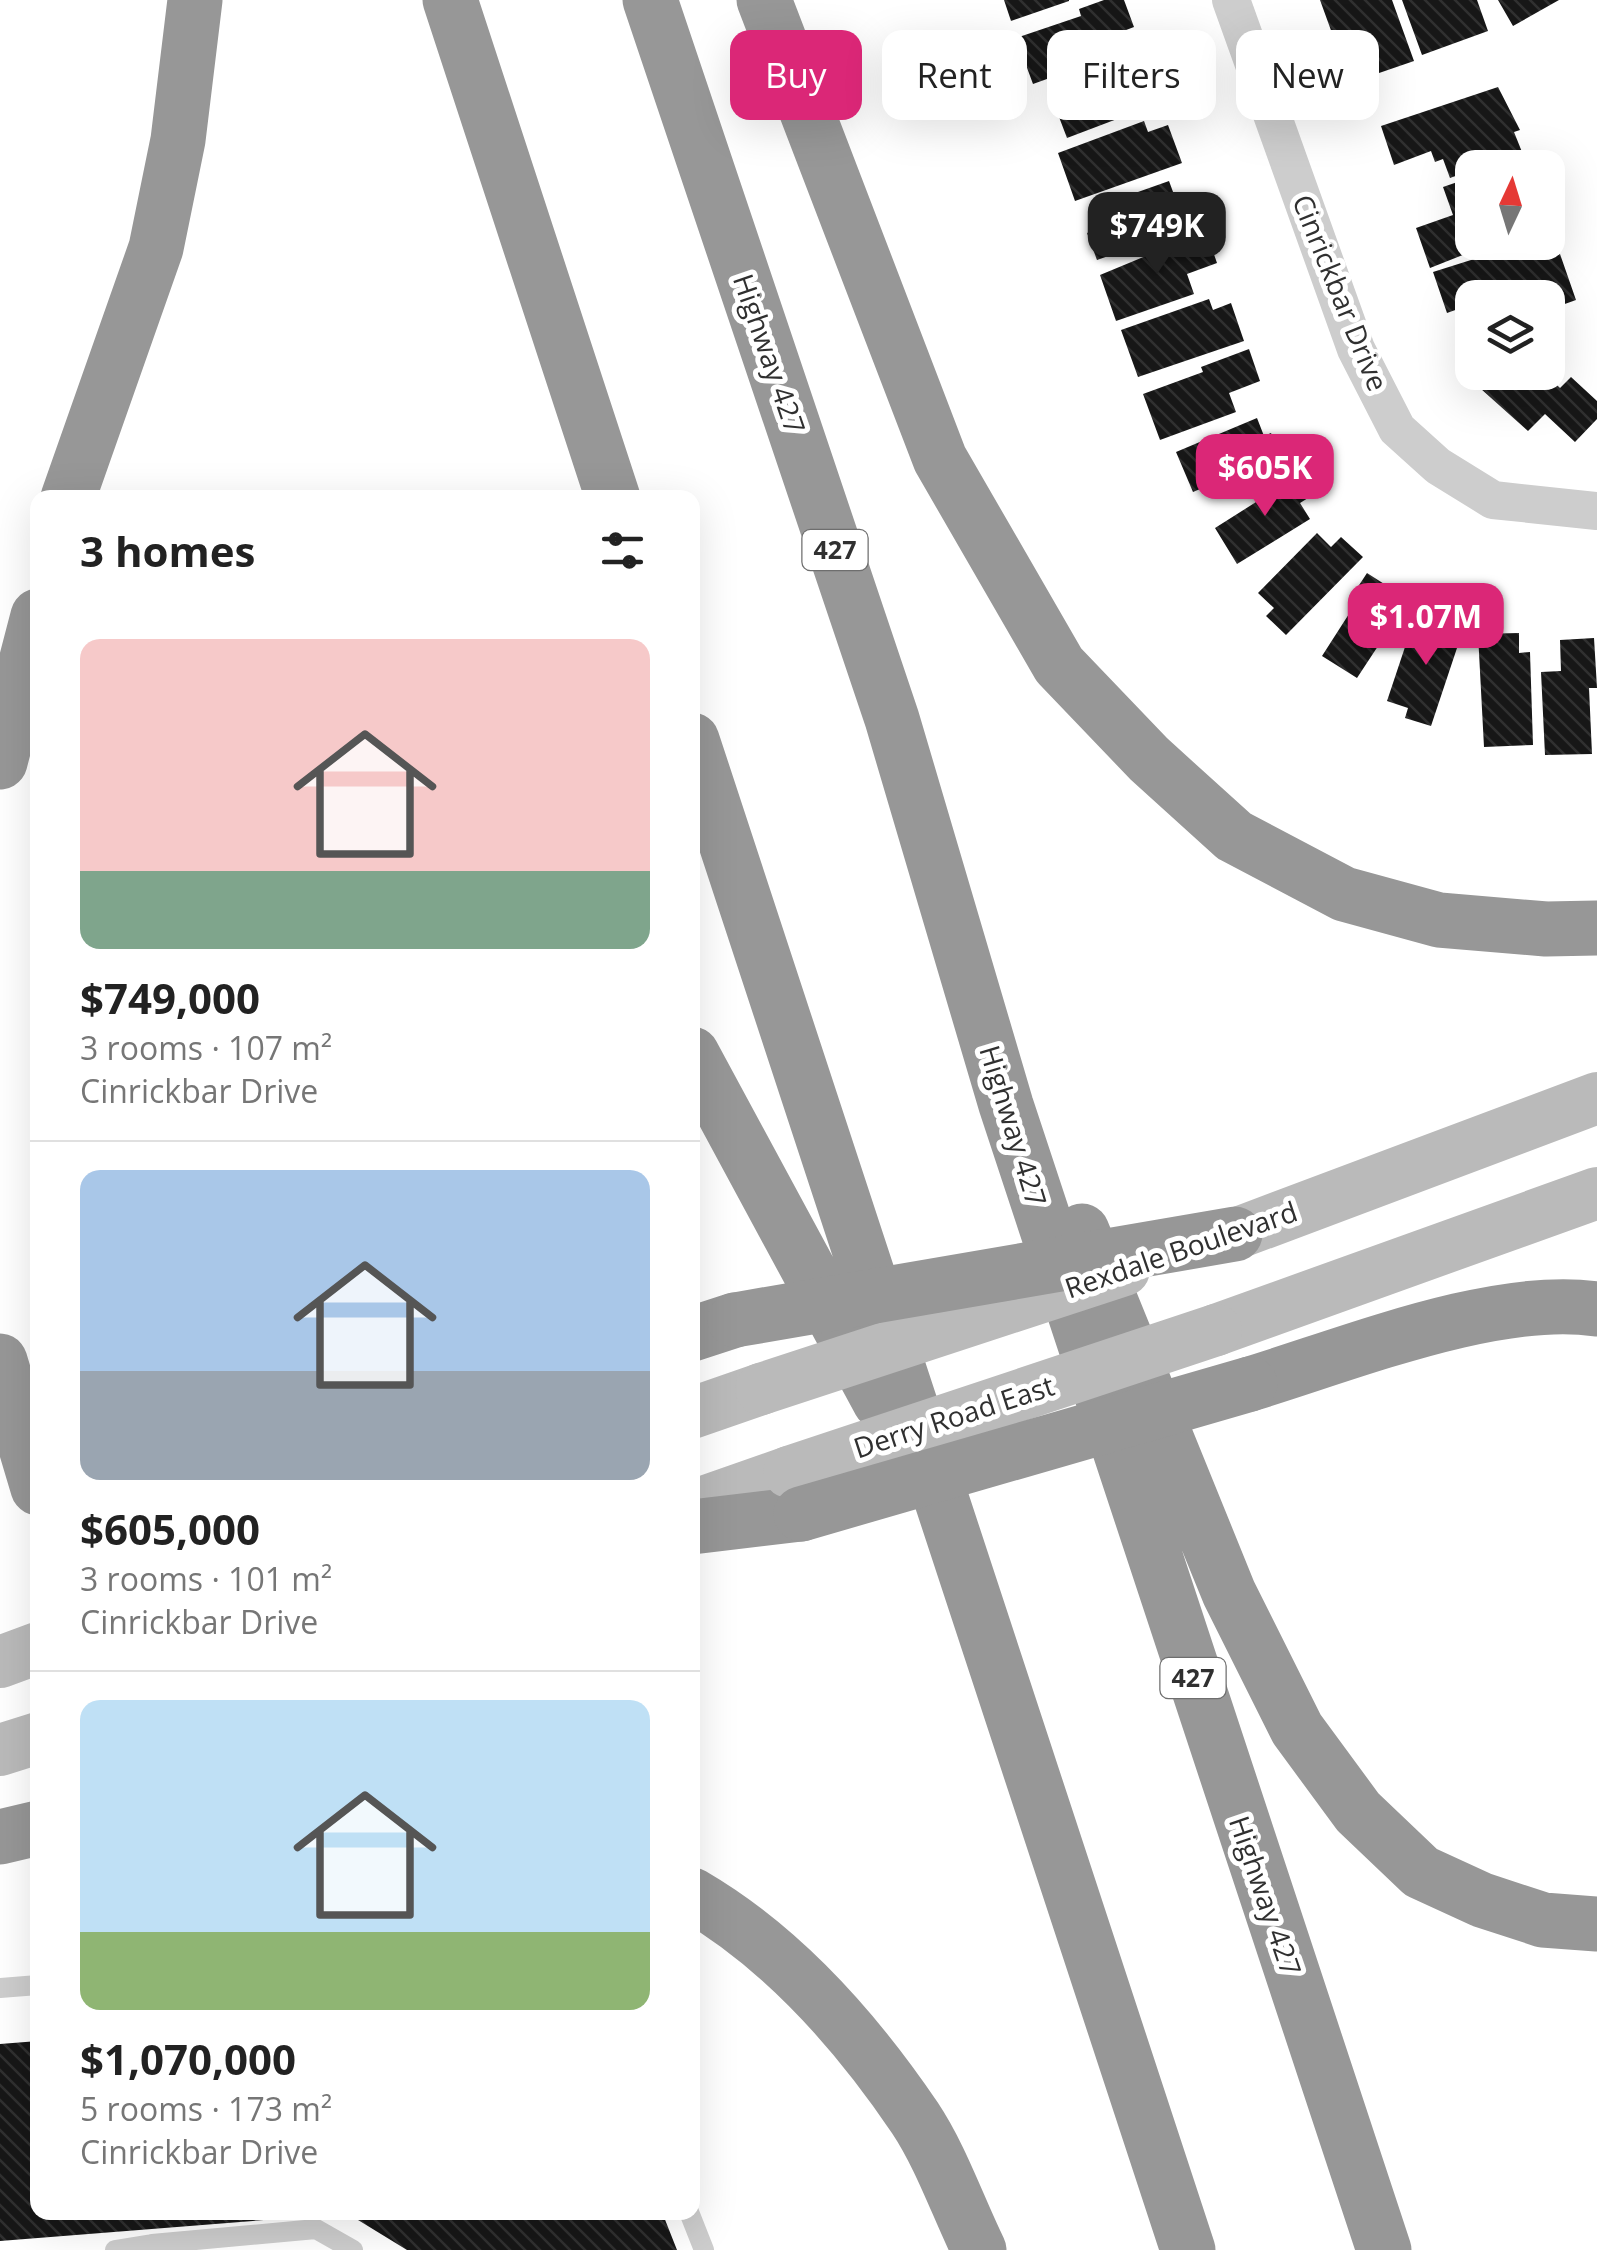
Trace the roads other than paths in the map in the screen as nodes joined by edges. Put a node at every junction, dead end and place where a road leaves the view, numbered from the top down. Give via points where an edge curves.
1 (194, 0) edge
2 (450, 0) edge
3 (650, 0) edge
4 (764, 0) edge
5 (1232, 0) edge
6 (71, 490) edge
7 (610, 490) edge
8 (1597, 511) edge
9 (30, 647) edge
10 (0, 762) edge
11 (700, 764) edge
12 (1597, 928) edge
13 (700, 1069) edge
14 (1597, 1098) edge
15 (1006, 1105) junction
16 (1597, 1193) edge
17 (1235, 1234) junction
18 (1597, 1309) edge
19 (714, 1327) edge
20 (0, 1361) edge
21 (700, 1410) edge
22 (30, 1461) edge
23 (795, 1493) junction
24 (700, 1505) edge
25 (700, 1524) edge
26 (957, 1546) junction
27 (30, 1651) edge
28 (0, 1662) edge
29 (30, 1741) edge
30 (0, 1750) edge
31 (30, 1830) edge
32 (0, 1837) edge
33 (700, 1900) edge
34 (1597, 1924) edge
35 (30, 1986) edge
36 (0, 1988) edge
37 (692, 2220) edge
38 (153, 2247) edge
39 (115, 2250) edge
40 (353, 2250) edge
41 (704, 2250) edge
42 (978, 2250) edge
43 (1188, 2250) edge
44 (1384, 2250) edge

1 - 6 highway via 178,140 156,248
2 - 7 highway
3 - 15 highway, Highway 427 / 427 via 892,719
4 - 12 highway via 940,459 1059,665 1148,759 1234,836 1344,894 1439,920
5 - 8 street, Cinrickbar Drive via 1356,349 1397,429 1438,466 1493,500
9 - 10 highway
11 - 26 highway
13 - 26 highway
14 - 17 main road, Rexdale Boulevard
15 - 34 highway via 1063,1184 1229,1592 1297,1730 1358,1812 1421,1872 1543,1920
15 - 44 highway, Highway 427 / 427
16 - 23 main road, Derry Road East, bridge via 1216,1330
17 - 19 highway, bridge
17 - 21 main road, Rexdale Boulevard, bridge
18 - 23 highway, bridge via 1572,1305 1468,1318 1250,1384
20 - 22 highway
23 - 24 main road, Derry Road East
23 - 25 highway
26 - 43 highway
27 - 28 main road
29 - 30 main road
31 - 32 highway
33 - 42 highway via 731,1918 825,2002 916,2120
35 - 36 lane
37 - 41 lane
38 - 39 lane
38 - 40 lane via 316,2230

